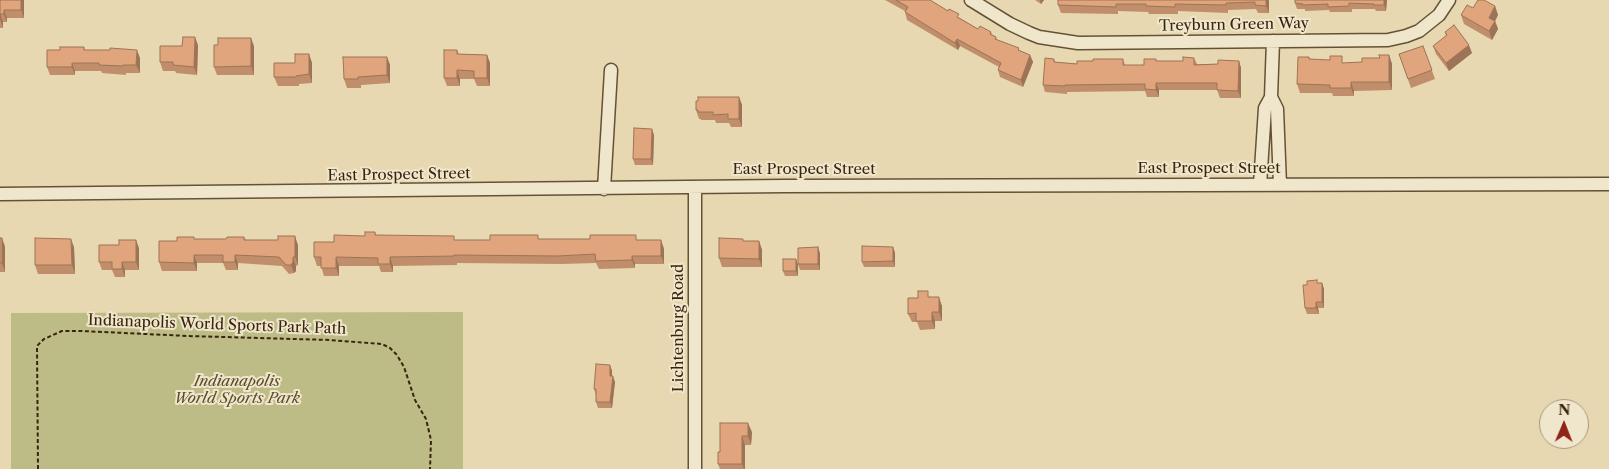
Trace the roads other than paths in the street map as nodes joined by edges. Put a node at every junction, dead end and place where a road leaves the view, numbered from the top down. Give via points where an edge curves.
1 (971, 0) edge
2 (1449, 0) edge
3 (1274, 41) junction
4 (611, 70) dead end
5 (1272, 97) junction
6 (1609, 184) edge
7 (1260, 185) junction
8 (1280, 185) junction
9 (695, 188) junction
10 (604, 189) junction
11 (0, 194) edge
12 (695, 469) edge

1 - 3 street, Treyburn Green Way via 1039,37 1078,43
2 - 3 street, Treyburn Green Way via 1439,15 1411,35 1388,40
3 - 5 street
4 - 10 street
5 - 7 street via 1265,108
5 - 8 street via 1277,109
6 - 8 street, East Prospect Street
7 - 8 street, East Prospect Street
7 - 9 street, East Prospect Street
9 - 10 street, East Prospect Street
9 - 12 street, Lichtenburg Road
10 - 11 street, East Prospect Street

